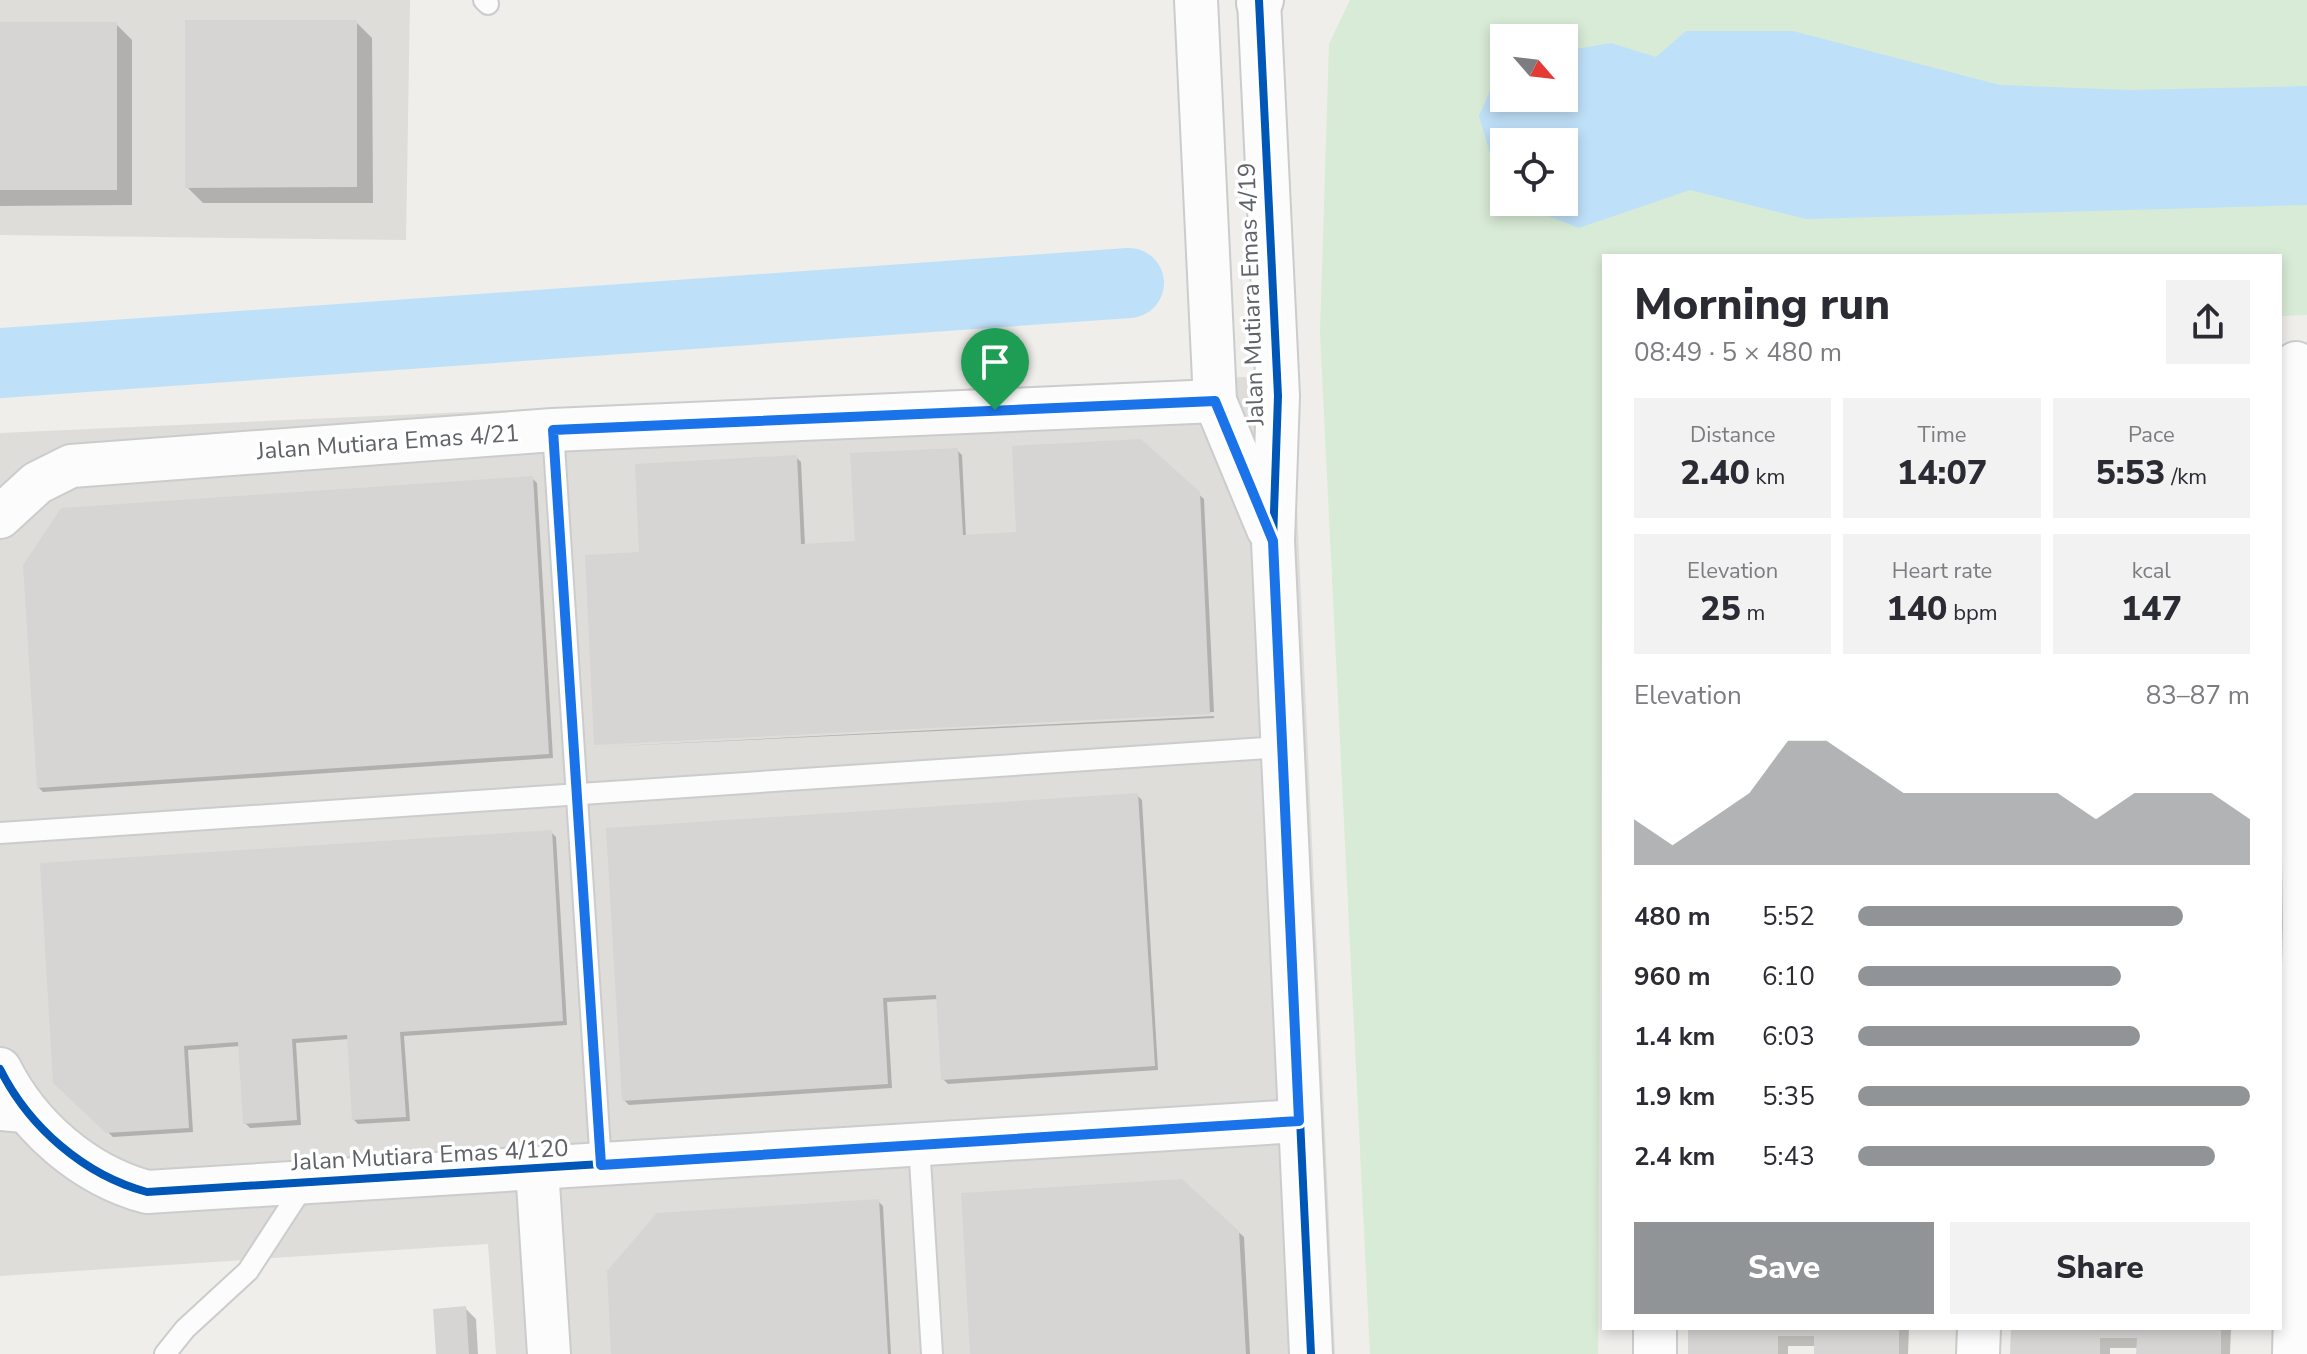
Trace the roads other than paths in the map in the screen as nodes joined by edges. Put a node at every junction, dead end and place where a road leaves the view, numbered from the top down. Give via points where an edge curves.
1 (1196, 0) edge
2 (1259, 1) edge
3 (2296, 363) dead end
4 (1215, 401) junction
5 (553, 430) junction
6 (3, 513) edge
7 (1273, 541) junction
8 (1281, 747) junction
9 (577, 792) junction
10 (0, 833) edge
11 (2297, 925) edge
12 (0, 1069) edge
13 (1299, 1121) junction
14 (31, 1129) edge
15 (919, 1144) junction
16 (601, 1165) junction
17 (537, 1168) junction
18 (306, 1182) junction
19 (1655, 1330) edge
20 (1979, 1330) edge
21 (165, 1354) edge
22 (549, 1354) edge
23 (932, 1354) edge
24 (1311, 1354) edge
25 (1655, 1354) edge
26 (1978, 1354) edge
27 (2294, 1354) edge

1 - 4 street, Jalan Mutiara Emas 4/19
2 - 7 street, Jalan Mutiara Emas 4/19 via 1278,396
3 - 11 street
4 - 5 street, Jalan Mutiara Emas 4/21
4 - 7 street, Jalan Mutiara Emas 4/19
5 - 6 street, Jalan Mutiara Emas 4/21 via 71,466 37,483
5 - 9 lane
7 - 8 street, Jalan Mutiara Emas 4/19
8 - 9 lane
8 - 13 street, Jalan Mutiara Emas 4/19
9 - 10 lane
9 - 16 lane
11 - 27 street
12 - 14 street, Jalan Mutiara Emas 4/120
13 - 15 street, Jalan Mutiara Emas 4/120
13 - 24 street, Jalan Mutiara Emas 4/19
14 - 18 street, Jalan Mutiara Emas 4/120 via 99,1173 147,1192
15 - 16 street, Jalan Mutiara Emas 4/120
15 - 23 lane
16 - 17 street, Jalan Mutiara Emas 4/120
17 - 18 street, Jalan Mutiara Emas 4/120
17 - 22 street
18 - 21 lane via 248,1271
19 - 25 street
20 - 26 street

